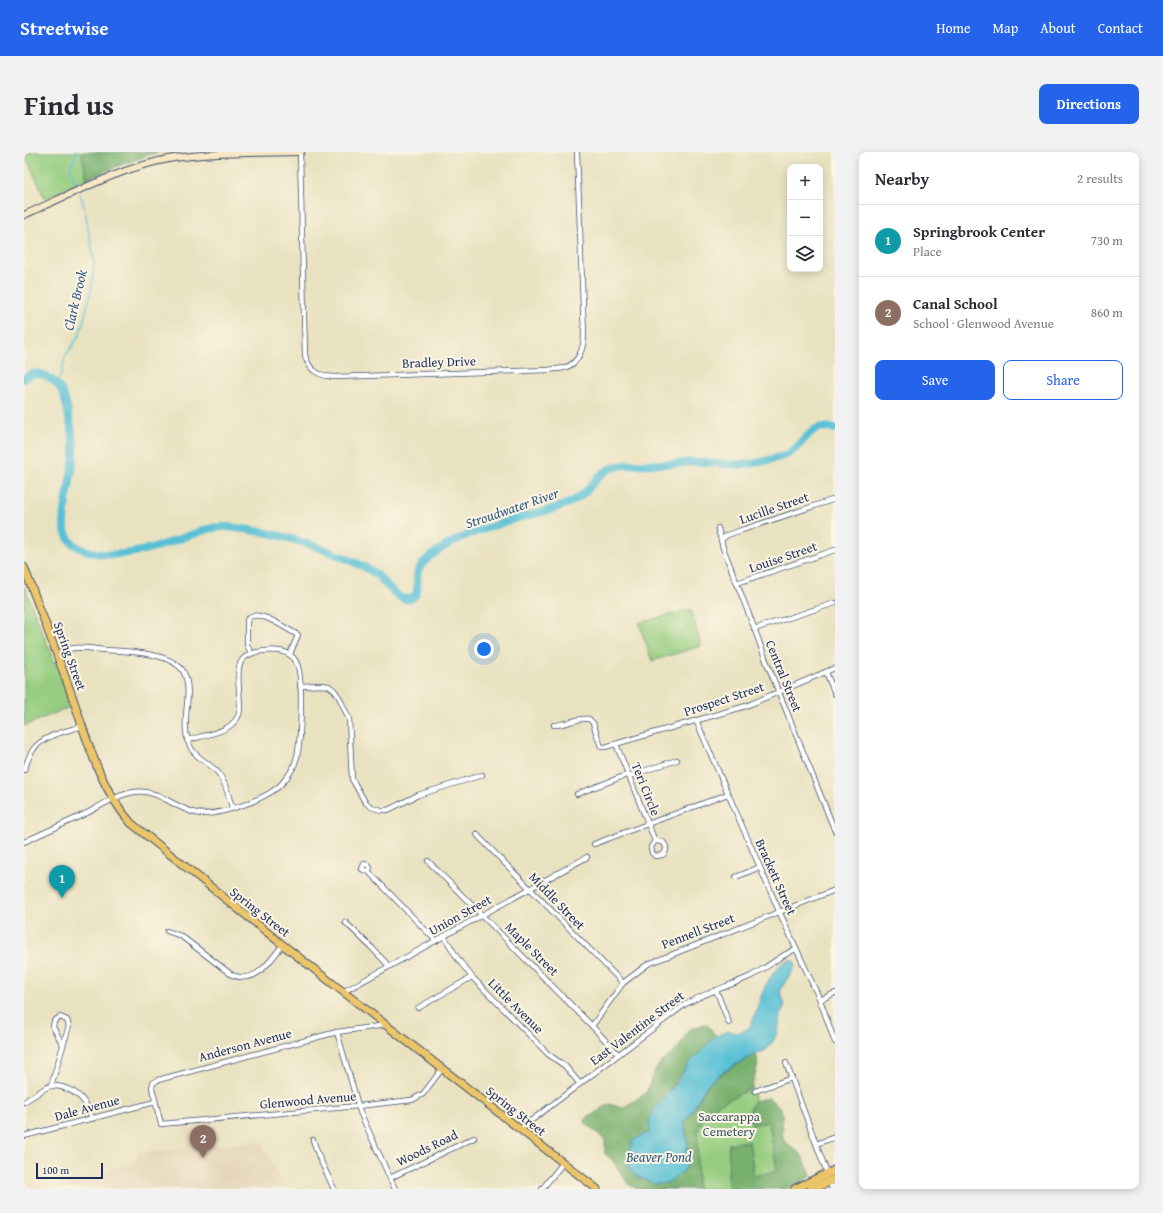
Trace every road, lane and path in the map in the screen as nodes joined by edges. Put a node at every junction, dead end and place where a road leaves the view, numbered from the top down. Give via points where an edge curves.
1 (301, 152) edge
2 (577, 152) edge
3 (24, 215) edge
4 (835, 499) edge
5 (718, 528) dead end
6 (722, 540) junction
7 (835, 550) edge
8 (24, 567) edge
9 (737, 583) junction
10 (835, 603) edge
11 (754, 629) junction
12 (57, 653) junction
13 (251, 653) junction
14 (290, 654) junction
15 (835, 668) edge
16 (826, 672) junction
17 (300, 686) junction
18 (779, 692) junction
19 (835, 694) edge
20 (696, 720) junction
21 (554, 725) dead end
22 (83, 726) junction
23 (188, 740) junction
24 (616, 744) junction
25 (677, 760) dead end
26 (24, 770) edge
27 (482, 774) dead end
28 (629, 775) junction
29 (577, 794) dead end
30 (728, 794) junction
31 (113, 800) junction
32 (232, 808) junction
33 (648, 823) junction
34 (835, 832) edge
35 (477, 834) dead end
36 (24, 842) edge
37 (655, 842) dead end
38 (594, 844) dead end
39 (587, 857) dead end
40 (428, 861) dead end
41 (760, 868) junction
42 (368, 871) dead end
43 (736, 877) dead end
44 (530, 889) junction
45 (835, 890) edge
46 (779, 912) junction
47 (482, 915) junction
48 (345, 922) dead end
49 (167, 931) dead end
50 (444, 936) junction
51 (436, 940) junction
52 (283, 945) junction
53 (796, 949) junction
54 (389, 966) junction
55 (472, 977) junction
56 (623, 983) junction
57 (716, 990) junction
58 (343, 992) junction
59 (835, 993) edge
60 (820, 1000) junction
61 (418, 1008) dead end
62 (729, 1022) dead end
63 (386, 1025) junction
64 (592, 1026) junction
65 (337, 1032) junction
66 (835, 1042) edge
67 (63, 1045) junction
68 (618, 1054) junction
69 (786, 1063) dead end
70 (442, 1068) junction
71 (792, 1078) junction
72 (580, 1084) junction
73 (51, 1086) junction
74 (755, 1091) dead end
75 (24, 1102) edge
76 (155, 1102) junction
77 (358, 1106) junction
78 (92, 1119) junction
79 (161, 1124) joint
80 (520, 1129) junction
81 (24, 1136) edge
82 (835, 1137) edge
83 (474, 1138) dead end
84 (313, 1140) dead end
85 (816, 1144) junction
86 (563, 1163) junction
87 (390, 1178) junction
88 (832, 1178) edge
89 (334, 1189) edge
90 (395, 1189) edge
91 (542, 1189) edge
92 (597, 1189) edge
93 (795, 1189) edge
94 (812, 1189) edge

1 - 2 street, Bradley Drive via 305,355 312,370 321,375 334,377 544,370 570,365 581,352 584,343
1 - 3 street via 195,155 162,160 123,172
4 - 6 street, Lucille Street via 727,535
5 - 6 street, Central Street
6 - 9 street, Central Street
7 - 9 street, Louise Street
8 - 12 main road, Spring Street
9 - 11 street, Central Street
10 - 11 street
11 - 18 street, Central Street
12 - 22 main road, Spring Street
12 - 23 street via 78,648 140,652 176,664 182,669 187,680 185,727
13 - 14 street via 278,651
13 - 14 street via 247,644 247,620 258,615 298,636
13 - 23 street via 244,658 239,668 240,708 234,722 222,730
14 - 17 street via 299,667
15 - 16 street, Prospect Street
16 - 18 street, Prospect Street
16 - 19 street
17 - 27 street via 329,686 339,697 349,719 352,779 365,802 371,807 388,810 418,795
17 - 32 street via 301,730 296,760 290,774 271,793
18 - 20 street, Prospect Street via 746,706
18 - 34 street, Central Street
20 - 24 street, Prospect Street
20 - 30 street, Brackett Street
21 - 24 street via 589,719 593,723 601,747
22 - 26 street via 55,735 39,744 32,752
22 - 31 main road, Spring Street via 99,773
23 - 32 street via 193,750 221,776
24 - 28 street, Teri Circle
25 - 28 street
28 - 29 street
28 - 33 street, Teri Circle
30 - 33 street
30 - 41 street, Brackett Street
31 - 32 street via 131,792 144,792 162,797 195,813 209,814
31 - 36 street
31 - 52 main road, Spring Street via 130,823
33 - 37 street, Teri Circle
33 - 38 street
35 - 44 street, Middle Street
39 - 44 street, Union Street
40 - 47 street, Maple Street
41 - 43 street
41 - 46 street, Brackett Street
42 - 51 street
44 - 47 street, Union Street
44 - 56 street, Middle Street
45 - 46 street, Pennell Street
46 - 53 street, Brackett Street
46 - 56 street, Pennell Street via 655,960
47 - 50 street, Union Street
47 - 64 street, Maple Street
48 - 54 street
49 - 52 street via 181,936 232,975 241,978 261,971
50 - 51 street, Union Street
50 - 55 street, Little Avenue
51 - 54 street, Union Street
52 - 58 main road, Spring Street
53 - 57 street, East Valentine Street via 777,958 762,970
53 - 60 street, Brackett Street
54 - 58 street, Union Street
55 - 61 street
55 - 72 street, Little Avenue via 548,1054 565,1066
56 - 64 street, Pennell Street
57 - 62 street
57 - 68 street, East Valentine Street via 684,1005
58 - 63 main road, Spring Street
59 - 60 street
60 - 66 street, Brackett Street
63 - 65 street, Anderson Avenue
63 - 70 main road, Spring Street
64 - 68 street, Maple Street
65 - 76 street, Anderson Avenue via 158,1080 152,1083
65 - 77 street
67 - 67 street via 53,1027 54,1020 60,1017 65,1018 68,1024
67 - 73 street
68 - 72 street, East Valentine Street
69 - 71 street
70 - 77 street, Glenwood Avenue via 423,1094 412,1100
70 - 80 main road, Spring Street
71 - 74 street
71 - 85 street
72 - 80 street, East Valentine Street
73 - 75 street via 42,1089
73 - 78 street via 65,1088 79,1095 86,1103
76 - 78 street, Dale Avenue
76 - 79 street, Anderson Avenue
77 - 79 street, Glenwood Avenue
77 - 87 street
78 - 81 street, Dale Avenue
80 - 86 main road, Spring Street
82 - 85 street
83 - 87 street, Woods Road
84 - 89 street
85 - 88 street
86 - 91 street
86 - 92 main road, Spring Street
87 - 90 street
88 - 93 highway
88 - 94 highway

